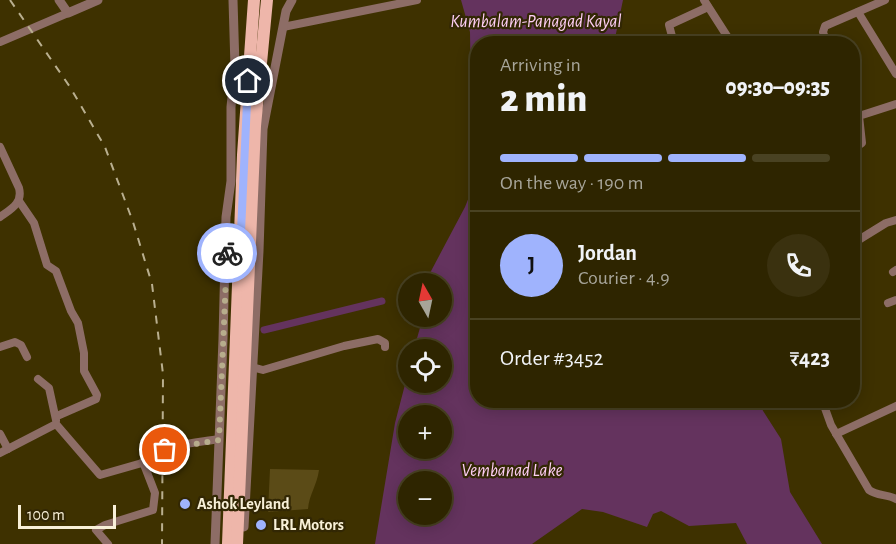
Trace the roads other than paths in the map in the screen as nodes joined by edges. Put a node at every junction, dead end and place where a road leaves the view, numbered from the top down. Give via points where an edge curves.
1 (60, 0) edge
2 (98, 0) edge
3 (233, 0) edge
4 (254, 0) edge
5 (267, 0) edge
6 (292, 0) edge
7 (417, 0) edge
8 (884, 0) edge
9 (706, 3) edge
10 (858, 12) junction
11 (68, 13) junction
12 (283, 27) junction
13 (672, 36) edge
14 (727, 36) edge
15 (824, 36) edge
16 (0, 42) edge
17 (896, 74) edge
18 (896, 104) edge
19 (860, 116) edge
20 (860, 125) edge
21 (860, 144) edge
22 (0, 147) edge
23 (4, 166) edge
24 (20, 201) junction
25 (0, 217) edge
26 (896, 220) edge
27 (860, 239) edge
28 (226, 253) junction
29 (240, 253) junction
30 (0, 347) edge
31 (385, 347) dead end
32 (27, 357) dead end
33 (252, 367) junction
34 (39, 380) dead end
35 (896, 406) edge
36 (825, 408) edge
37 (56, 420) junction
38 (0, 434) edge
39 (836, 434) junction
40 (219, 440) junction
41 (4, 451) edge
42 (143, 462) junction
43 (896, 499) edge
44 (108, 544) edge
45 (215, 544) edge
46 (228, 544) edge
47 (237, 544) edge
48 (243, 544) edge

1 - 11 street
2 - 11 street
3 - 28 street via 235,67
4 - 29 highway
5 - 47 highway via 255,126
6 - 12 street
7 - 12 street
8 - 10 street
9 - 13 street via 669,25
9 - 14 street
10 - 15 street via 825,26
10 - 17 street
11 - 16 street
12 - 33 street via 263,129
18 - 19 street
20 - 21 street
22 - 23 street
23 - 24 street via 21,191
24 - 25 street
24 - 37 street via 34,222 47,265 56,271 78,323 84,371 97,395
26 - 27 street
28 - 29 highway
28 - 40 street
29 - 46 highway
30 - 32 street via 15,342
31 - 33 street via 386,343 378,339 263,370
33 - 48 street
34 - 37 street via 49,388
35 - 39 street
36 - 39 street
37 - 41 street
37 - 42 street via 100,475
38 - 41 street
39 - 43 street via 869,490
40 - 42 street via 171,448 156,459
40 - 45 street
42 - 44 street via 154,493 153,510 96,530

